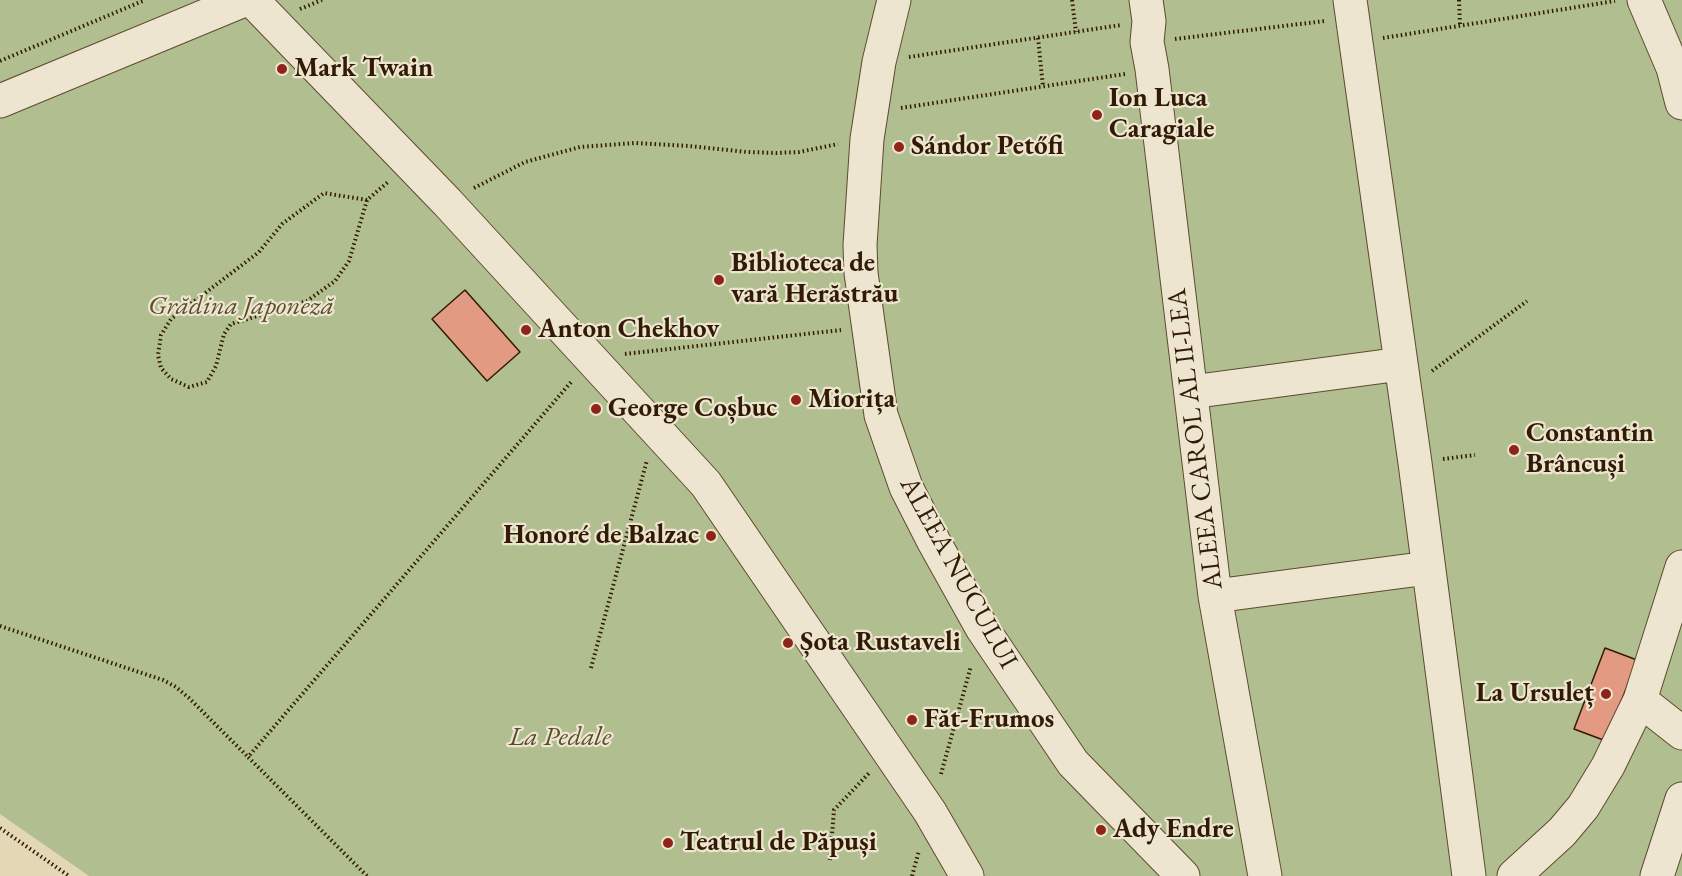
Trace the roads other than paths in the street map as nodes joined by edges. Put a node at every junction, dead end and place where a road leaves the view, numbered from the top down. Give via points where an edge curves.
1 (244, 0) edge
2 (252, 0) edge
3 (894, 0) edge
4 (1644, 0) edge
5 (1353, 20) edge
6 (1149, 33) edge
7 (0, 101) edge
8 (1682, 103) edge
9 (1403, 377) junction
10 (1191, 392) junction
11 (1682, 567) edge
12 (1428, 568) junction
13 (1215, 596) junction
14 (1640, 700) junction
15 (1682, 732) edge
16 (1682, 799) edge
17 (967, 876) edge
18 (1183, 876) edge
19 (1265, 876) edge
20 (1469, 876) edge
21 (1514, 876) edge
22 (1657, 876) edge

1 - 7 street
2 - 17 street via 447,202 706,484 930,812
3 - 18 street, ALEEA NUCULUI via 869,126 860,245 881,415 906,487 982,628 1073,763
4 - 8 street via 1673,68
5 - 9 street
6 - 10 street, ALEEA CAROL AL II-LEA
9 - 10 street
9 - 12 street
10 - 13 street, ALEEA CAROL AL II-LEA
11 - 14 street
12 - 13 street
12 - 20 street
13 - 19 street, ALEEA CAROL AL II-LEA
14 - 15 street
14 - 21 street via 1608,766 1582,807 1562,832
16 - 22 street

